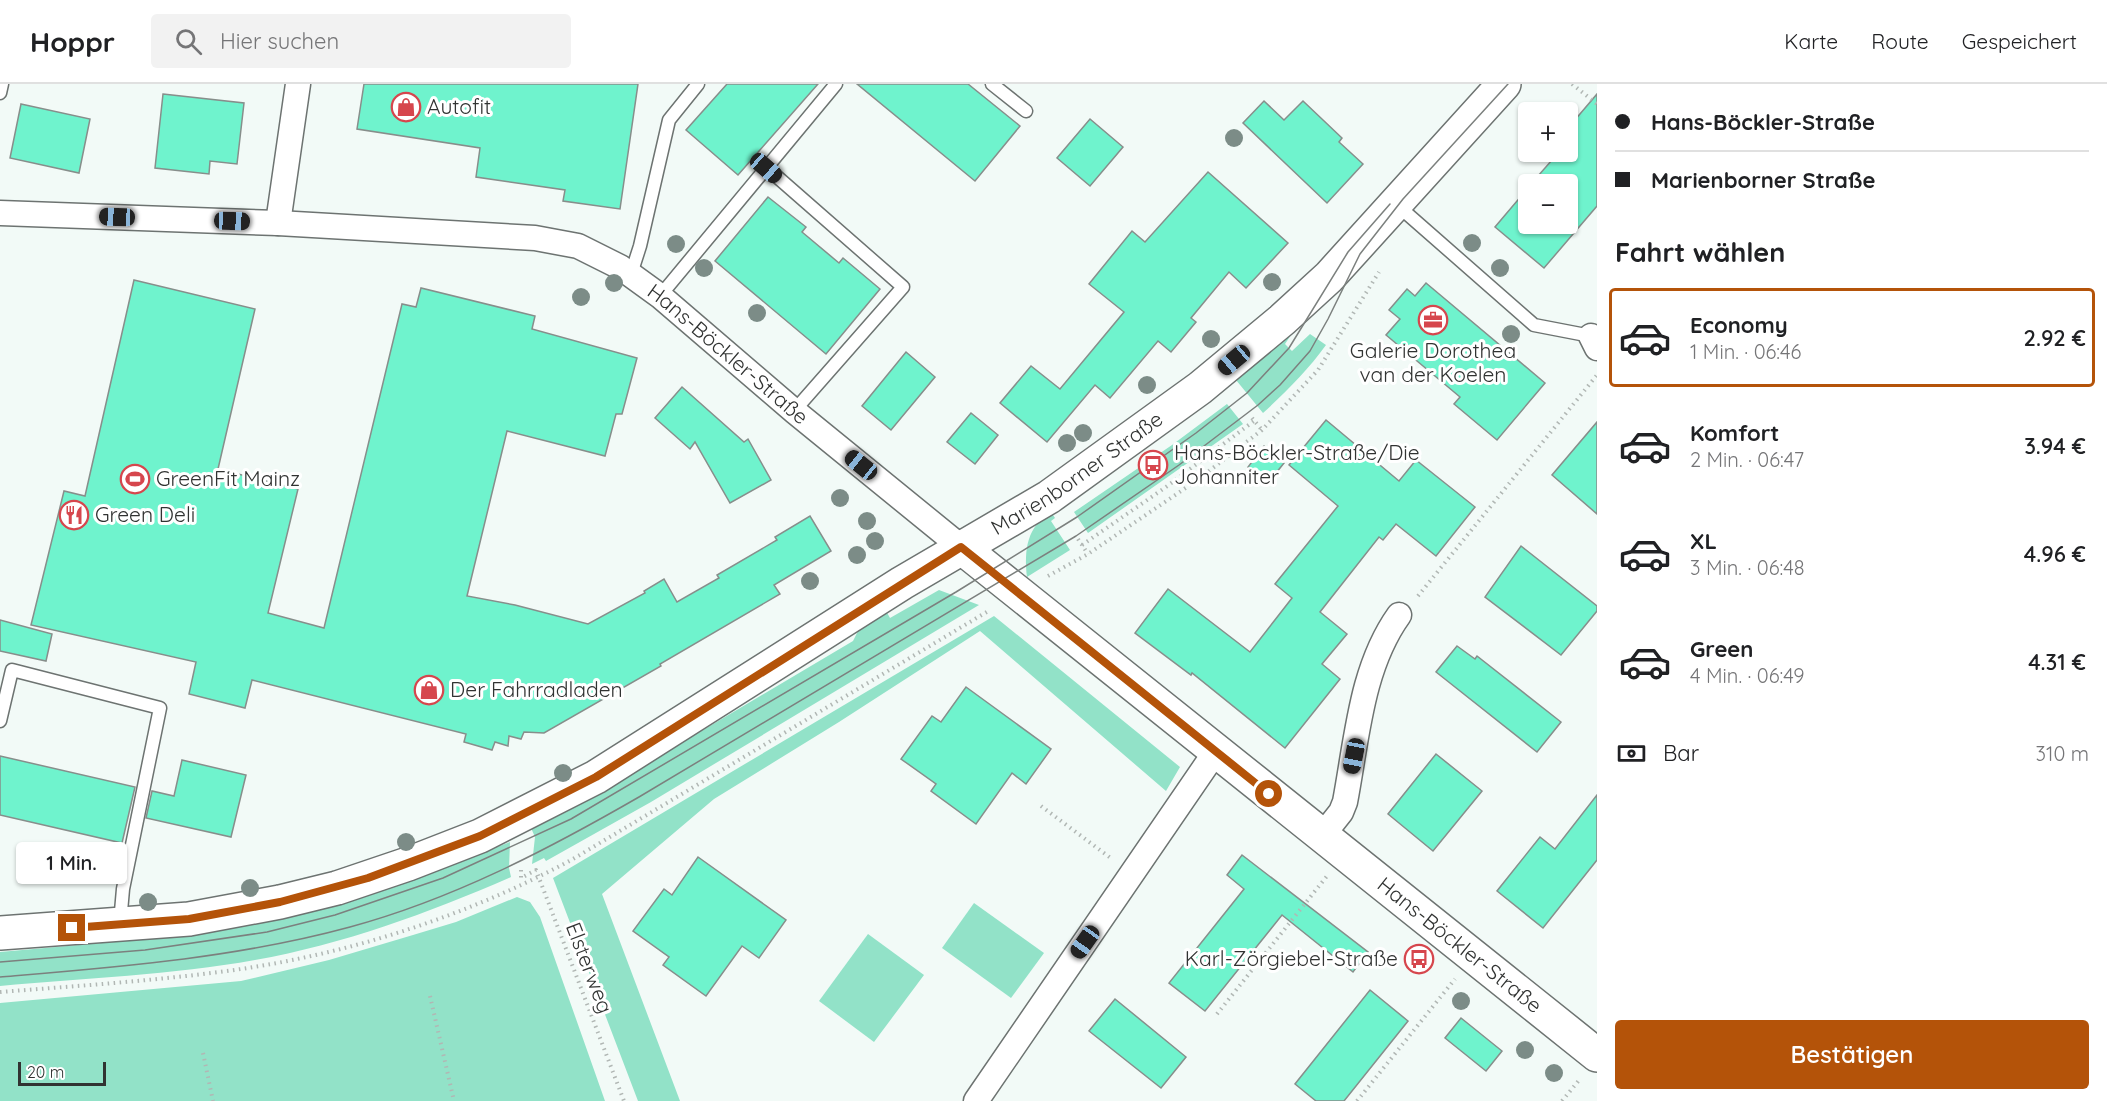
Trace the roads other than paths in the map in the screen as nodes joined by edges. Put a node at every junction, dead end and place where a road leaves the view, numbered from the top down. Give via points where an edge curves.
1 (2, 84) edge
2 (298, 84) edge
3 (698, 84) edge
4 (836, 84) edge
5 (992, 84) edge
6 (1504, 84) edge
7 (0, 93) edge
8 (1026, 111) dead end
9 (766, 168) junction
10 (1396, 203) junction
11 (0, 213) edge
12 (278, 223) junction
13 (631, 274) junction
14 (660, 296) junction
15 (1594, 342) edge
16 (794, 411) junction
17 (961, 547) junction
18 (1399, 615) road end
19 (0, 721) edge
20 (1216, 752) junction
21 (1322, 836) junction
22 (120, 926) junction
23 (0, 933) edge
24 (1589, 1066) edge
25 (976, 1101) edge

1 - 7 lane
2 - 12 street
3 - 13 lane via 669,120
4 - 9 lane
5 - 8 lane
6 - 10 street, Marienborner Straße
9 - 14 lane
9 - 16 lane via 903,286
10 - 15 lane via 1534,325
10 - 17 street, Marienborner Straße via 1329,277 1200,388 1049,497
11 - 12 street, Hans-Böckler-Straße
12 - 13 street, Hans-Böckler-Straße via 535,238 578,246
13 - 14 street, Hans-Böckler-Straße
14 - 16 street, Hans-Böckler-Straße
16 - 17 street, Hans-Böckler-Straße
17 - 20 street, Hans-Böckler-Straße
17 - 22 street, Marienborner Straße via 596,777 480,836 368,878 280,902 189,919
18 - 21 street via 1387,632 1367,686 1345,802
19 - 22 lane via 12,670 160,708 123,889
20 - 21 street, Hans-Böckler-Straße
20 - 25 street
21 - 24 street, Hans-Böckler-Straße
22 - 23 street, Marienborner Straße

